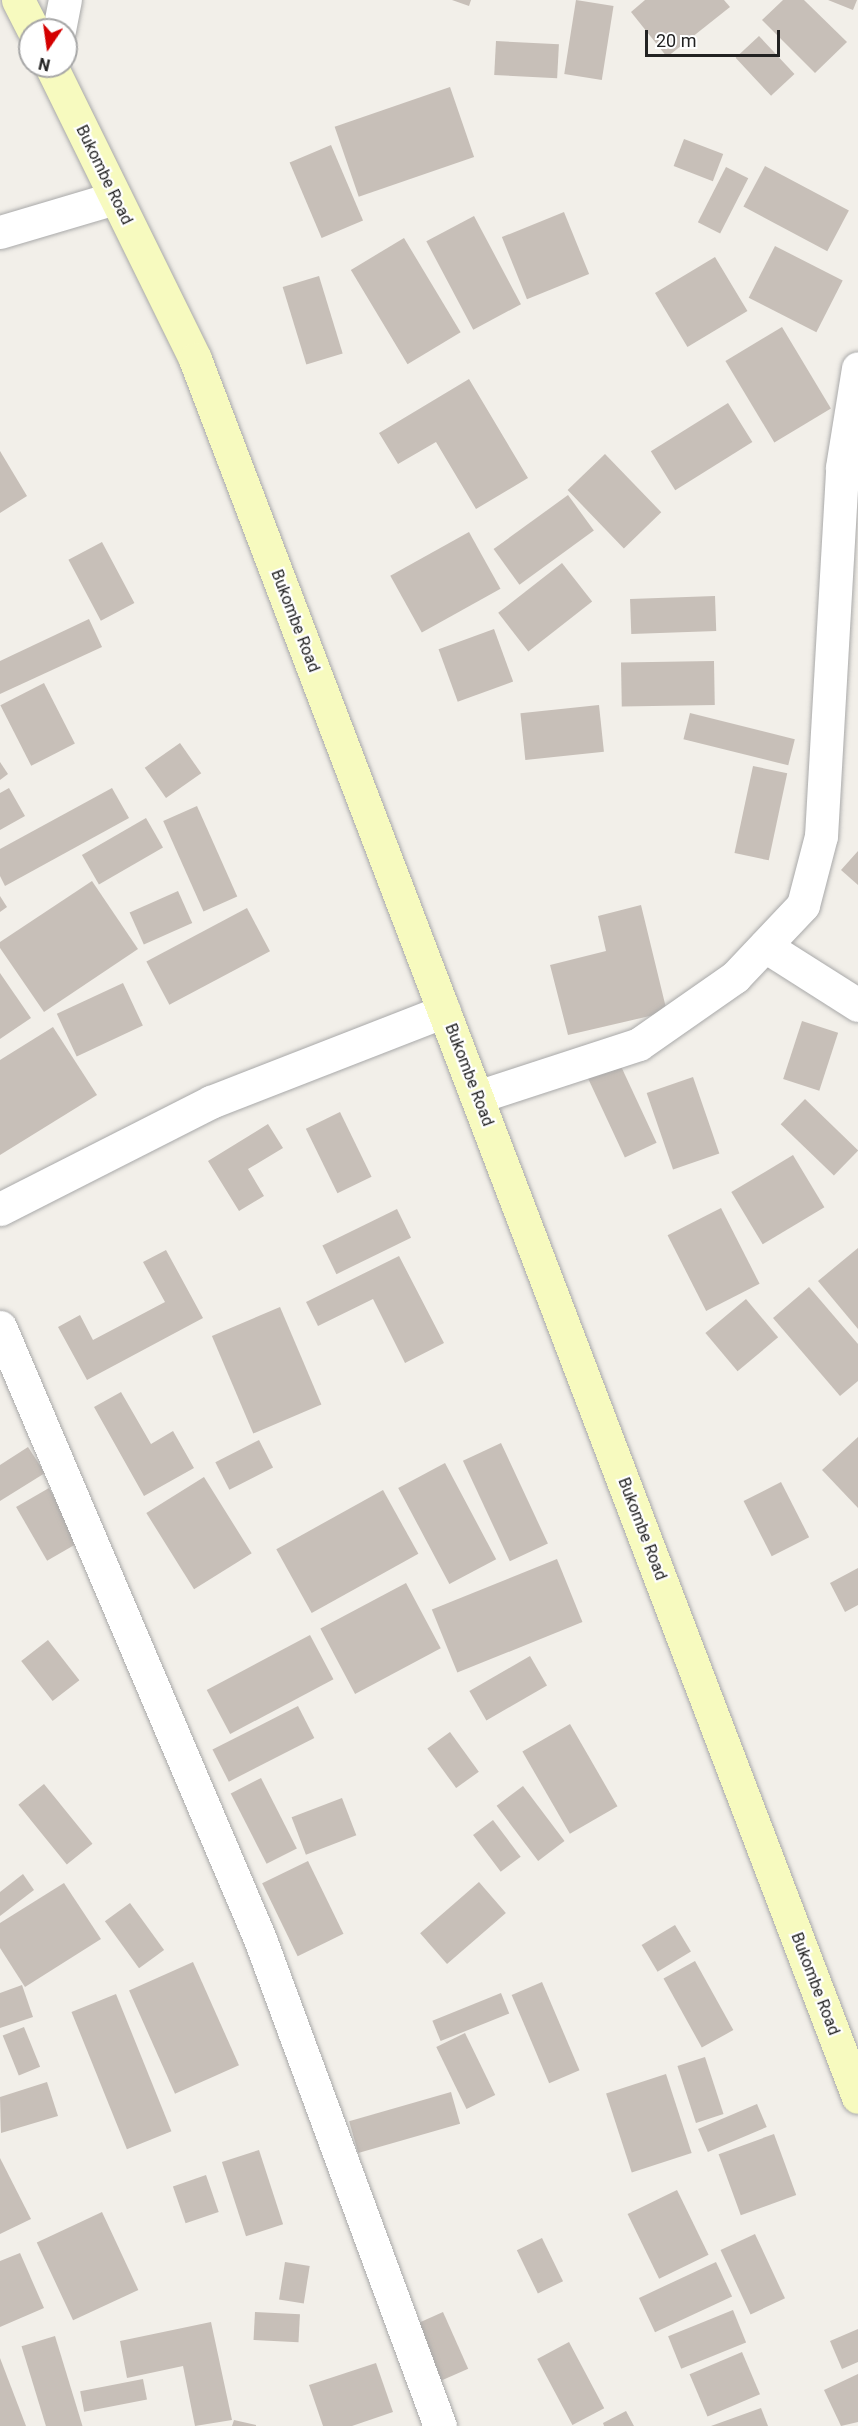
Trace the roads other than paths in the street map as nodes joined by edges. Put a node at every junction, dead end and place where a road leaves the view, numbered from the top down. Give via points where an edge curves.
1 (18, 0) edge
2 (65, 0) edge
3 (27, 18) edge
4 (61, 18) edge
5 (57, 78) edge
6 (115, 198) junction
7 (0, 232) edge
8 (858, 368) edge
9 (765, 946) junction
10 (858, 1005) edge
11 (444, 1011) junction
12 (477, 1097) junction
13 (0, 1209) edge
14 (0, 1327) edge
15 (858, 2097) edge
16 (440, 2426) edge

1 - 3 main road
2 - 4 street
5 - 6 main road, Bukombe Road
6 - 7 street
6 - 11 main road, Bukombe Road via 195,359
8 - 9 street via 842,467 821,836 803,905
9 - 10 street
9 - 12 street via 735,977 639,1044
11 - 12 main road, Bukombe Road
11 - 13 street via 211,1102
12 - 15 main road, Bukombe Road
14 - 16 street via 260,1939

